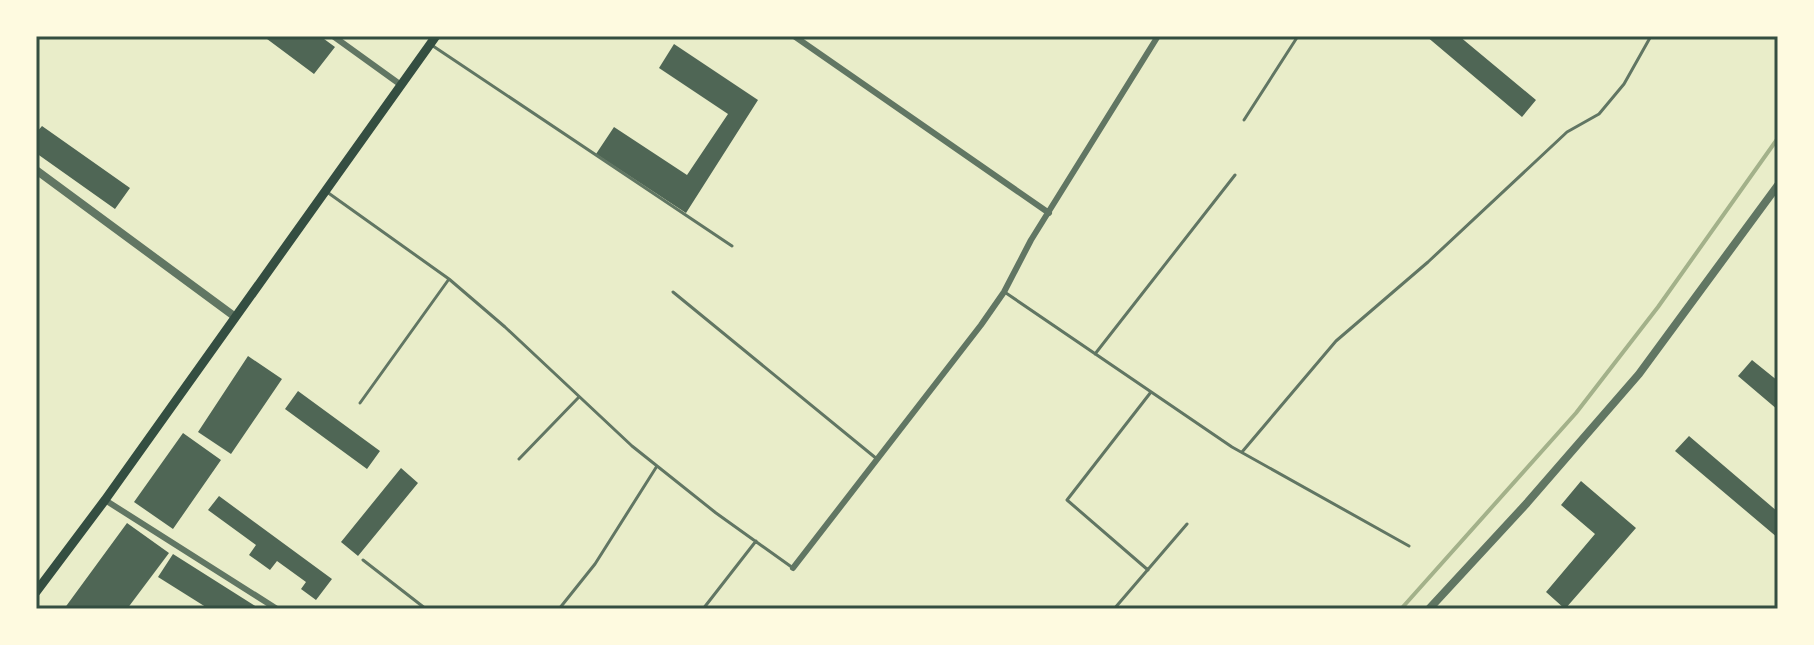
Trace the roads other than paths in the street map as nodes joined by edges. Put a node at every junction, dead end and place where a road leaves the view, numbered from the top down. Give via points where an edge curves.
1 (333, 36) edge
2 (794, 36) edge
3 (1158, 36) edge
4 (1298, 36) edge
5 (1651, 36) edge
6 (433, 40) edge
7 (401, 85) junction
8 (1244, 120) dead end
9 (36, 170) edge
10 (1235, 175) dead end
11 (1778, 185) edge
12 (325, 191) junction
13 (1049, 213) junction
14 (732, 246) dead end
15 (449, 279) junction
16 (673, 292) dead end
17 (1004, 292) junction
18 (234, 316) junction
19 (1095, 354) junction
20 (1151, 392) junction
21 (579, 397) junction
22 (360, 403) dead end
23 (1242, 452) junction
24 (519, 459) dead end
25 (877, 459) junction
26 (657, 466) junction
27 (105, 500) junction
28 (1187, 524) dead end
29 (756, 541) junction
30 (1409, 546) dead end
31 (363, 560) dead end
32 (793, 568) joint
33 (1148, 570) junction
34 (36, 592) edge
35 (277, 609) edge
36 (426, 609) edge
37 (559, 609) edge
38 (703, 609) edge
39 (1114, 609) edge
40 (1429, 609) edge

1 - 7 street
2 - 13 street
3 - 13 street
4 - 8 lane
5 - 23 lane via 1624,84 1599,114 1567,132 1336,341
6 - 7 main road
6 - 14 lane
7 - 12 main road
9 - 18 street
10 - 19 lane
11 - 40 street via 1639,374
12 - 15 lane
12 - 18 main road
13 - 17 street
15 - 21 lane
15 - 22 lane
16 - 25 lane
17 - 19 lane
17 - 25 street
18 - 27 main road
19 - 20 lane
20 - 23 lane
20 - 33 lane via 1067,500
21 - 24 lane
21 - 26 lane
23 - 30 lane
25 - 32 street
26 - 29 lane
26 - 37 lane via 595,564
27 - 34 main road
27 - 35 street
28 - 33 lane
29 - 32 lane
29 - 38 lane
31 - 36 lane
33 - 39 lane

